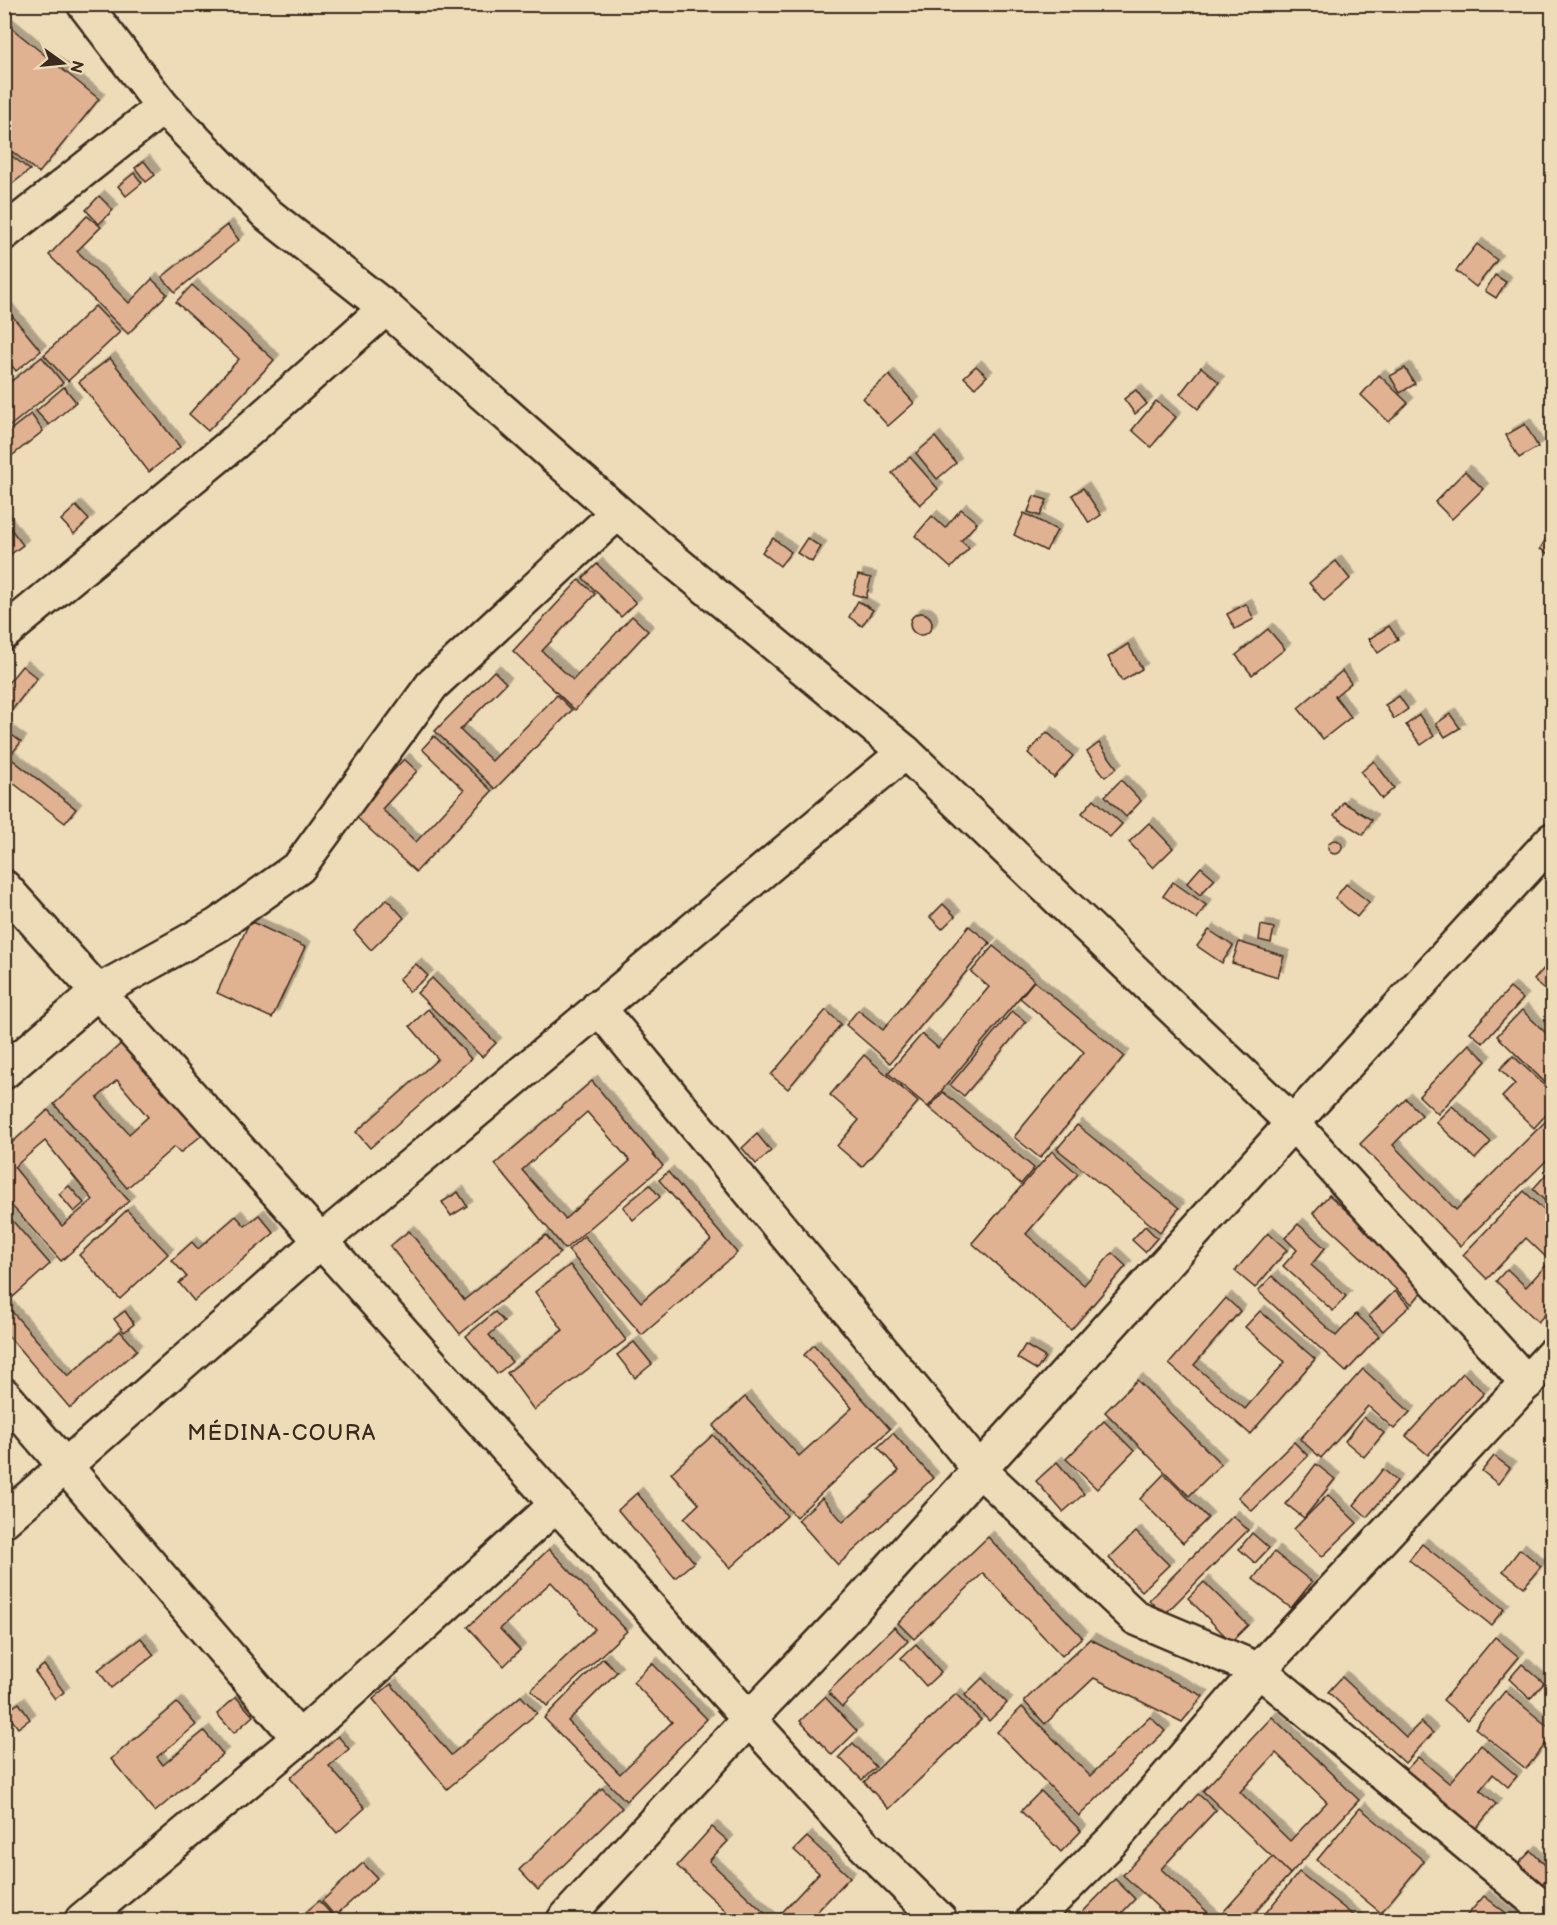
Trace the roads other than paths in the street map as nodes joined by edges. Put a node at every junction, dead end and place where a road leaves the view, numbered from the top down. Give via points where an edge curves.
1 (84, 4) edge
2 (163, 107) junction
3 (4, 233) edge
4 (386, 308) junction
5 (618, 513) junction
6 (4, 633) edge
7 (905, 752) junction
8 (1552, 840) edge
9 (4, 887) edge
10 (99, 991) junction
11 (598, 1007) junction
12 (4, 1072) edge
13 (1293, 1123) junction
14 (321, 1240) junction
15 (1552, 1355) edge
16 (1527, 1383) junction
17 (4, 1395) edge
18 (67, 1465) junction
19 (980, 1470) junction
20 (557, 1504) junction
21 (4, 1520) edge
22 (1259, 1670) junction
23 (749, 1719) junction
24 (299, 1738) junction
25 (1552, 1915) edge
26 (82, 1920) edge
27 (564, 1920) edge
28 (940, 1920) edge
29 (1033, 1920) edge

1 - 2 street
2 - 3 street
2 - 4 street via 267,214
4 - 5 street
4 - 6 street via 235,442
5 - 7 street
5 - 10 street via 432,685 299,867 218,925
7 - 11 street
7 - 13 street
8 - 13 street
9 - 10 street
10 - 12 street
10 - 14 street
11 - 14 street
11 - 19 street
13 - 16 street
13 - 19 street
14 - 18 street
14 - 20 street
15 - 16 street
16 - 22 street
17 - 18 street
18 - 21 street
18 - 24 street
19 - 22 street via 1136,1618
19 - 23 street
20 - 23 street
20 - 24 street
22 - 25 street
22 - 29 street via 1114,1839
23 - 27 street
23 - 28 street via 865,1846
24 - 26 street

